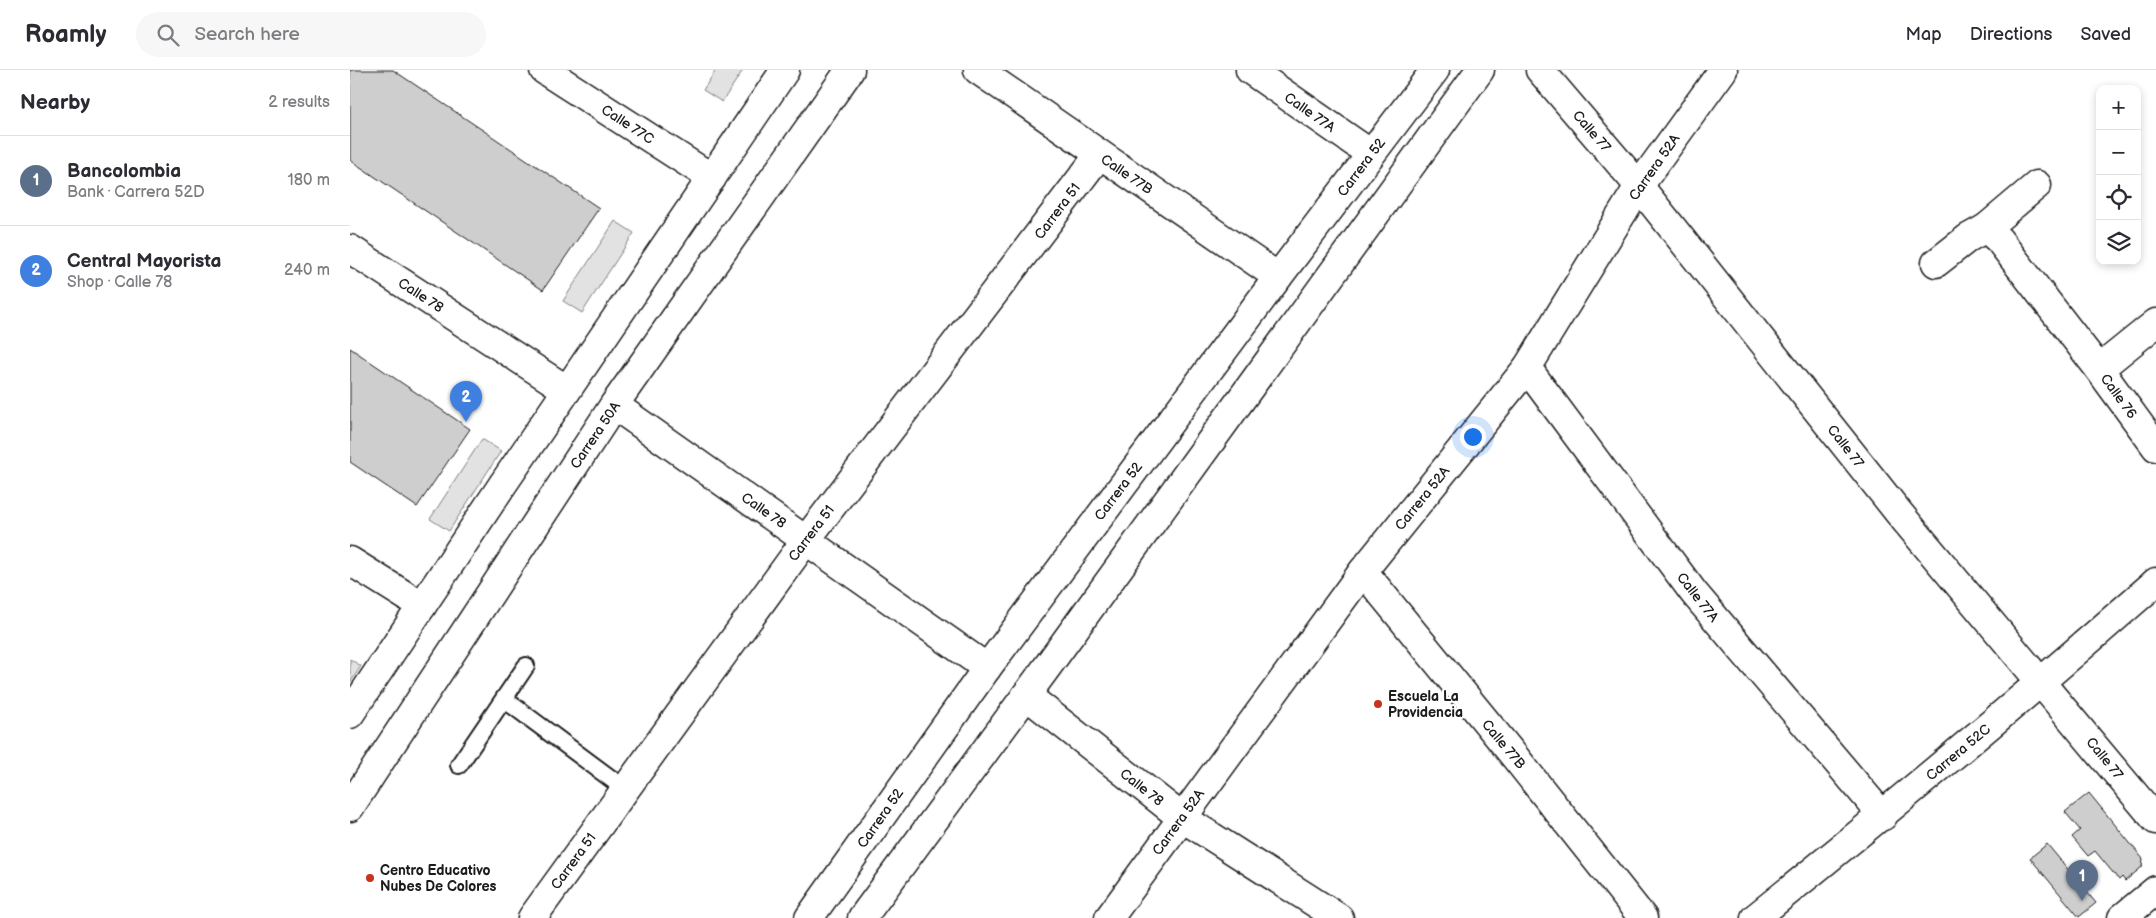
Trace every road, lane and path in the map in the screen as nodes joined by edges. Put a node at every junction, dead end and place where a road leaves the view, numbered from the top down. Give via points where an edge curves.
1 (544, 70) edge
2 (785, 70) edge
3 (850, 70) edge
4 (978, 70) edge
5 (1250, 70) edge
6 (1435, 70) edge
7 (1480, 70) edge
8 (1540, 70) edge
9 (1723, 70) edge
10 (1371, 154) junction
11 (1099, 155) junction
12 (712, 178) junction
13 (2037, 185) dead end
14 (1639, 186) junction
15 (1986, 228) junction
16 (350, 249) edge
17 (1936, 263) dead end
18 (1278, 277) junction
19 (2156, 322) edge
20 (1527, 368) junction
21 (2099, 370) junction
22 (567, 390) junction
23 (614, 405) junction
24 (2156, 447) edge
25 (806, 540) junction
26 (350, 561) edge
27 (1363, 571) junction
28 (2156, 582) edge
29 (422, 606) junction
30 (526, 666) dead end
31 (987, 668) junction
32 (2042, 682) junction
33 (1026, 695) junction
34 (504, 699) junction
35 (350, 714) edge
36 (459, 765) dead end
37 (625, 789) junction
38 (350, 807) edge
39 (1882, 816) junction
40 (1181, 817) junction
41 (2156, 820) edge
42 (2156, 890) edge
43 (532, 918) edge
44 (809, 918) edge
45 (862, 918) edge
46 (1109, 918) edge
47 (1339, 918) edge
48 (1643, 918) edge
49 (1755, 918) edge
50 (2122, 918) edge

1 - 12 street, Calle 77C
2 - 12 street
3 - 23 street, Carrera 50A
4 - 11 street, Calle 77B
5 - 10 street, Calle 77A
6 - 10 street, Carrera 52
7 - 33 street
8 - 14 street, Calle 77
9 - 14 street, Carrera 52A
10 - 18 street, Carrera 52
11 - 18 street, Calle 77B
11 - 25 street, Carrera 51
12 - 22 street
13 - 15 street
14 - 20 street, Carrera 52A
14 - 32 street, Calle 77 via 1899,513
15 - 17 street
15 - 21 street, Calle 76 via 1999,240
16 - 22 street, Calle 78
18 - 31 street, Carrera 52
19 - 21 street
20 - 27 street, Carrera 52A
20 - 39 street, Calle 77A via 1694,593
21 - 24 street, Calle 76
22 - 29 street
23 - 25 street, Calle 78
23 - 38 street, Carrera 50A
25 - 31 street, Calle 78
25 - 37 street, Carrera 51
26 - 29 street
27 - 40 street, Carrera 52A
27 - 48 street, Calle 77B
28 - 32 street, Carrera 52C
29 - 35 street
30 - 34 lane
31 - 44 street, Carrera 52
32 - 39 street, Carrera 52C
32 - 41 street, Calle 77
33 - 40 street, Calle 78
33 - 45 street
34 - 36 lane
34 - 37 lane
37 - 43 street, Carrera 51
39 - 49 street, Carrera 52C
40 - 46 street, Carrera 52A
40 - 47 street, Calle 78
42 - 50 street

